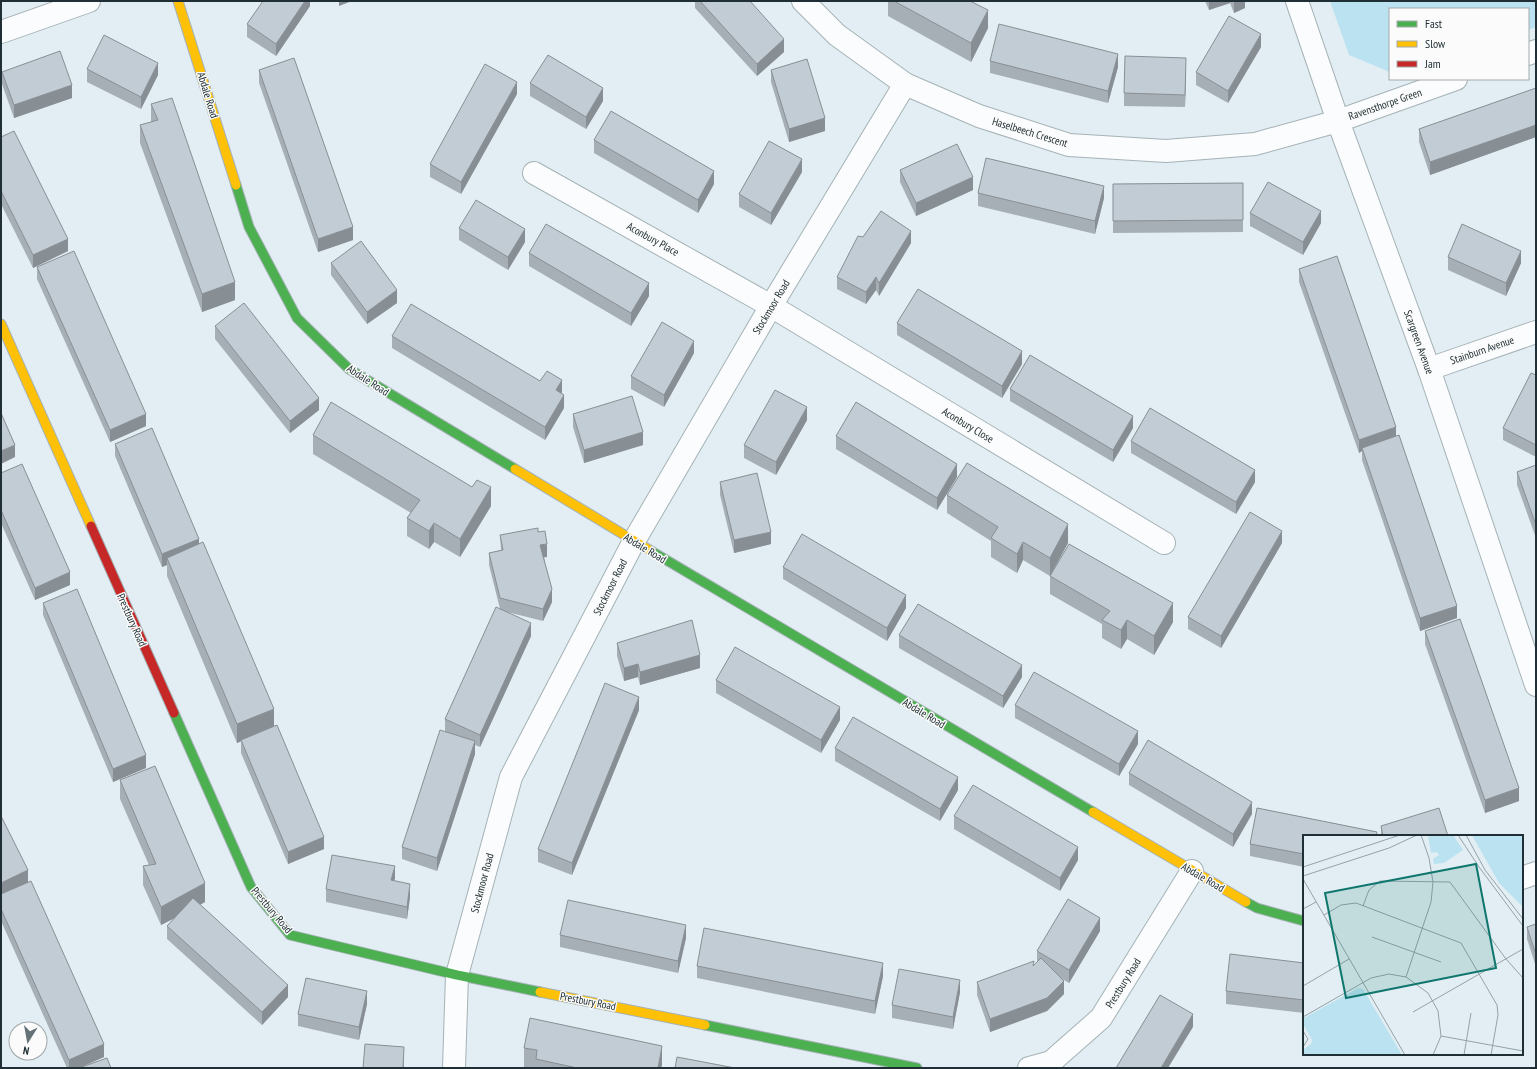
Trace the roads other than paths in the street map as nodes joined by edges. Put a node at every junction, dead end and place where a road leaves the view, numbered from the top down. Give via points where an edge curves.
1 (89, 1) edge
2 (178, 1) edge
3 (803, 1) edge
4 (1297, 1) edge
5 (1, 32) edge
6 (1453, 80) edge
7 (906, 84) junction
8 (1338, 120) junction
9 (534, 173) dead end
10 (771, 306) junction
11 (1, 324) edge
12 (1536, 332) edge
13 (1429, 368) junction
14 (634, 541) junction
15 (1164, 543) dead end
16 (1536, 685) edge
17 (1192, 871) junction
18 (1536, 873) edge
19 (1523, 878) edge
20 (1303, 921) edge
21 (457, 975) junction
22 (454, 1068) edge
23 (917, 1068) edge
24 (1029, 1068) edge

1 - 5 street
2 - 14 street, Abdale Road via 249,227 297,318 349,369
3 - 7 street, Haselbeech Crescent via 837,35
4 - 8 street, Scargreen Avenue
6 - 8 street, Ravensthorpe Green
7 - 8 street, Haselbeech Crescent via 979,116 1069,145 1166,151 1255,144
7 - 10 street, Stockmoor Road
8 - 13 street, Scargreen Avenue
9 - 10 street, Aconbury Place
10 - 14 street, Stockmoor Road
10 - 15 street, Aconbury Close
11 - 21 street, Prestbury Road via 251,887 290,935
12 - 13 street, Stainburn Avenue
13 - 16 street, Scargreen Avenue
14 - 17 street, Abdale Road
14 - 21 street, Stockmoor Road via 511,777
17 - 20 street, Abdale Road via 1257,908
17 - 24 street, Prestbury Road via 1101,1018 1051,1062
18 - 19 street
21 - 22 street, Stockmoor Road
21 - 23 street, Prestbury Road

